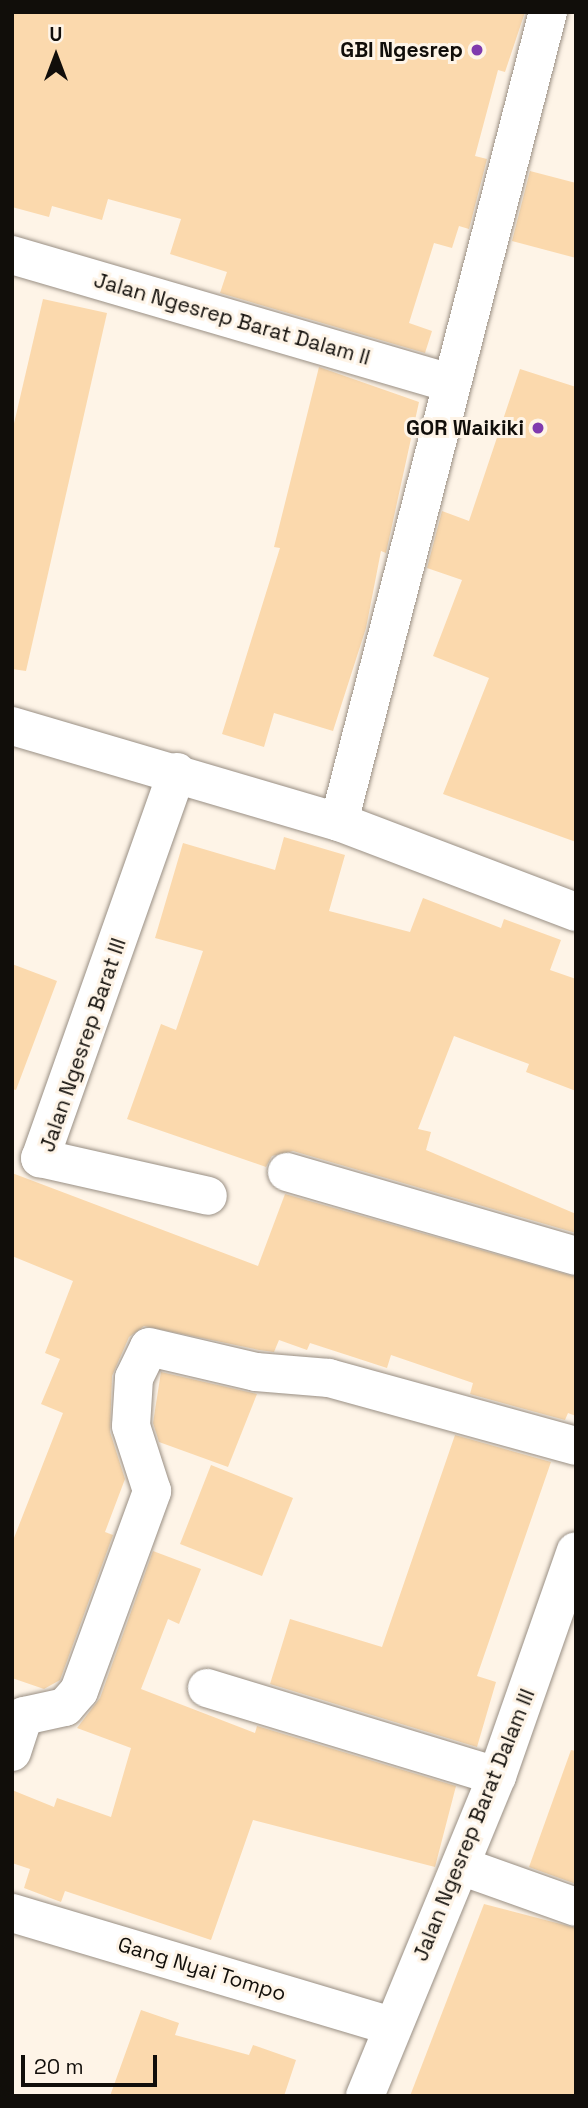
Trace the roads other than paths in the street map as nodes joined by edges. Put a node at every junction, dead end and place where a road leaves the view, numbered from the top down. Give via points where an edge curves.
1 (548, 12) edge
2 (12, 255) edge
3 (451, 383) junction
4 (12, 726) edge
5 (177, 772) junction
6 (339, 822) junction
7 (576, 912) edge
8 (26, 1154) edge
9 (287, 1172) dead end
10 (208, 1196) dead end
11 (576, 1256) edge
12 (576, 1446) edge
13 (576, 1551) edge
14 (207, 1688) dead end
15 (12, 1752) edge
16 (497, 1776) junction
17 (461, 1866) junction
18 (576, 1907) edge
19 (12, 1913) edge
20 (391, 2026) junction
21 (365, 2096) edge

1 - 3 street
2 - 3 street, Jalan Ngesrep Barat Dalam II
3 - 6 street
4 - 5 street
5 - 6 street
5 - 8 street, Jalan Ngesrep Barat III
6 - 7 street
8 - 10 street, Jalan Ngesrep Barat III
9 - 11 street
12 - 15 street via 329,1378 256,1371 156,1344 143,1350 131,1426 152,1491 79,1691 65,1707 23,1716
13 - 16 street, Jalan Ngesrep Barat Dalam III
14 - 16 street
16 - 17 street, Jalan Ngesrep Barat Dalam III
17 - 18 street
17 - 20 street, Jalan Ngesrep Barat Dalam III
19 - 20 street, Gang Nyai Tompo
20 - 21 street, Jalan Ngesrep Barat Dalam III

